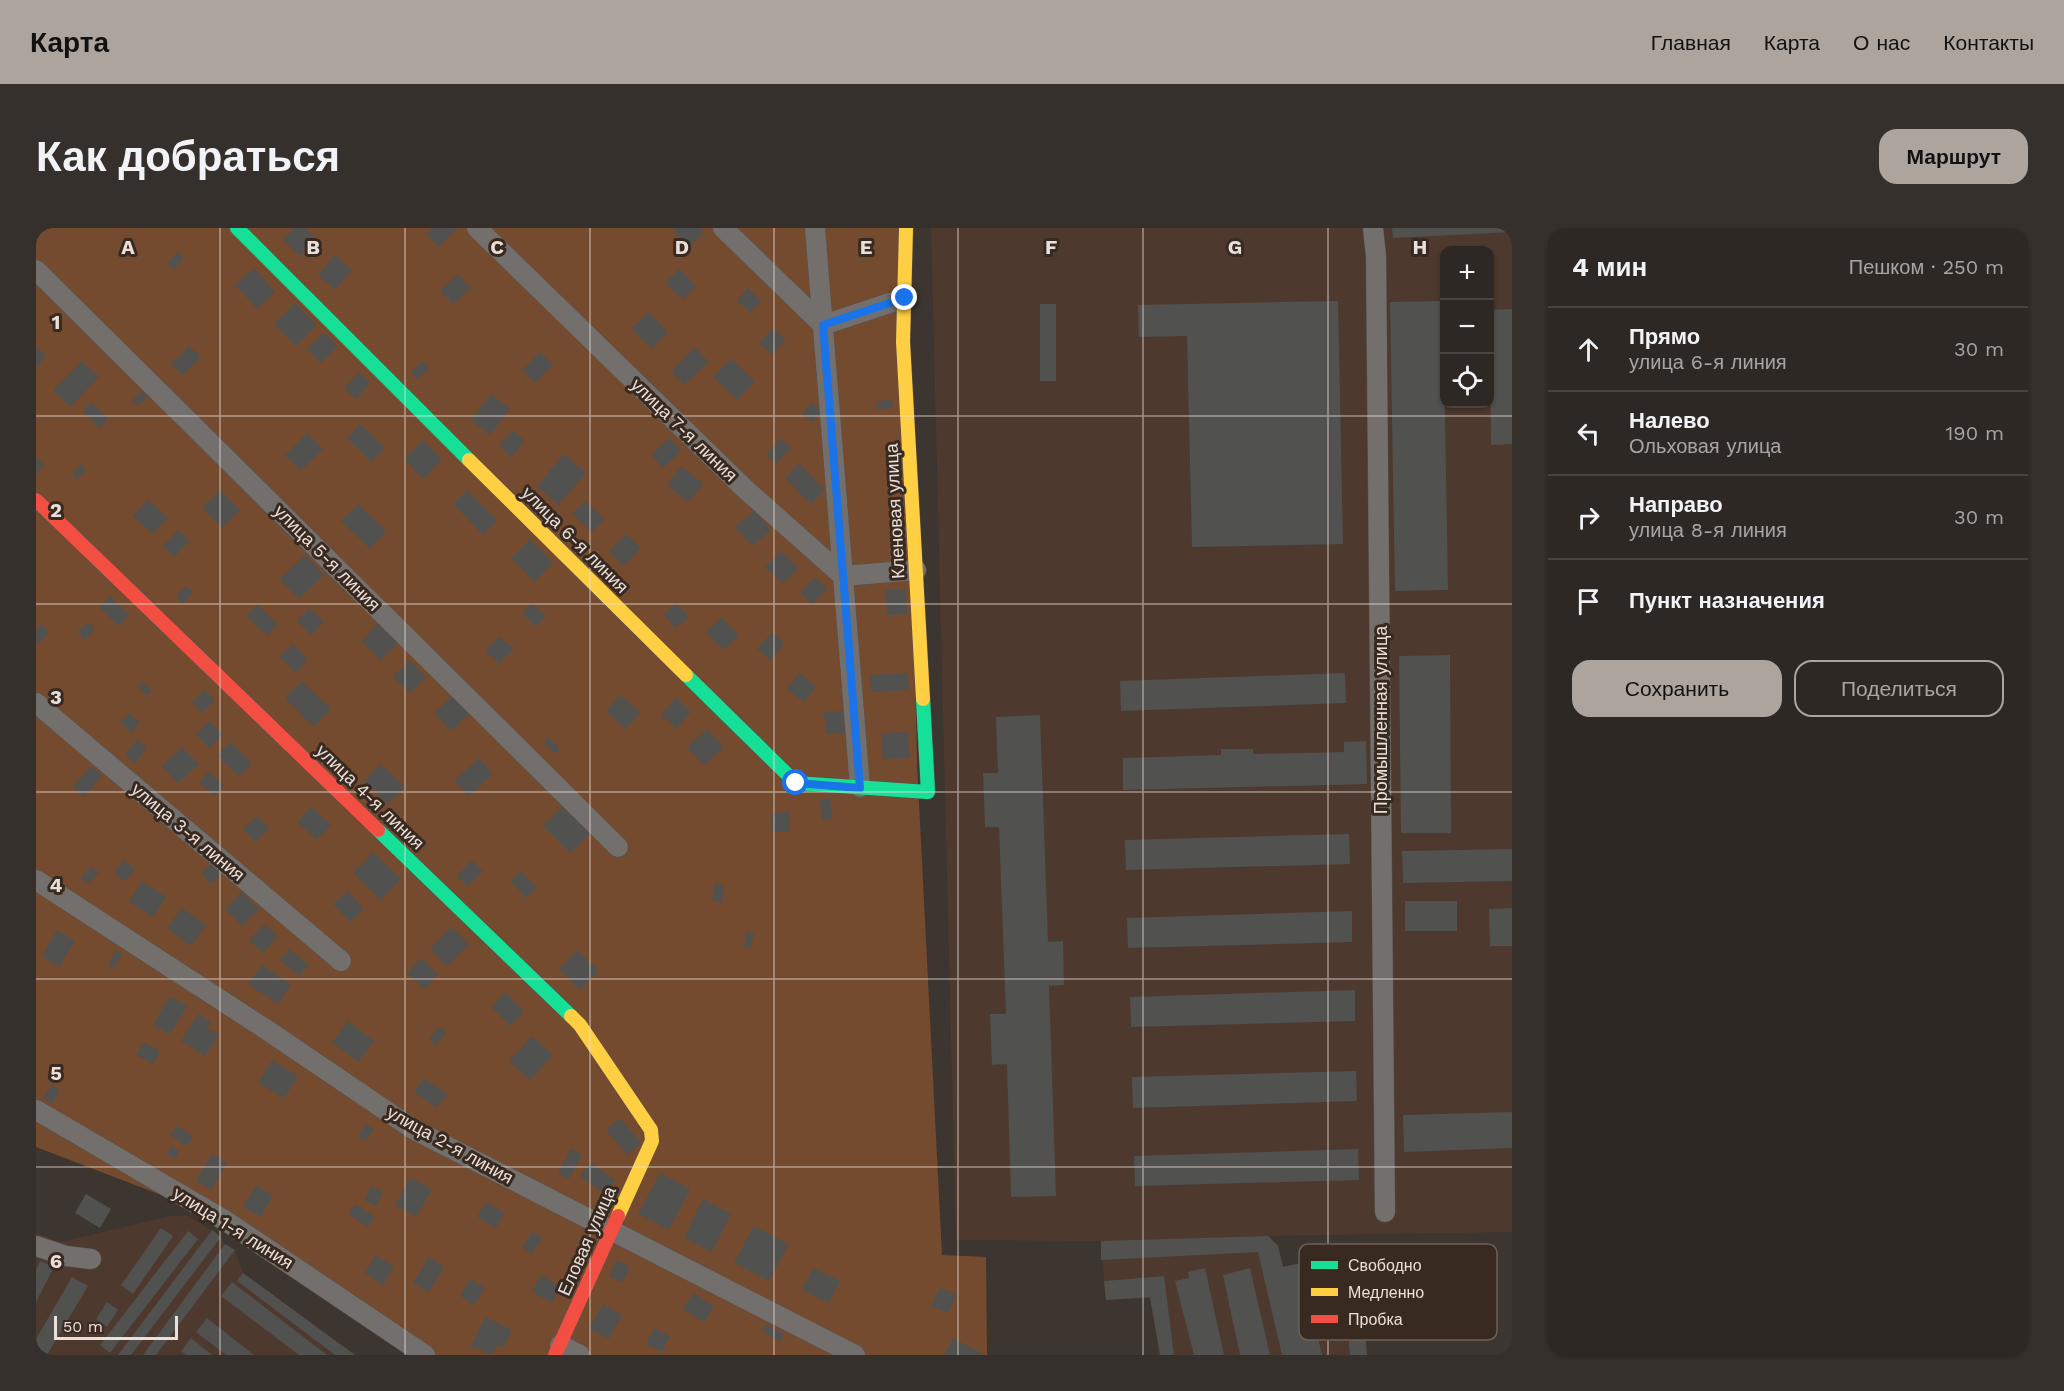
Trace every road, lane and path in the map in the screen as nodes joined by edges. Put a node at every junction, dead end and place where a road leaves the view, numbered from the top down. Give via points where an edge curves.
1 (237, 228) edge
2 (477, 228) edge
3 (723, 228) edge
4 (815, 228) edge
5 (906, 228) edge
6 (1372, 228) edge
7 (36, 270) edge
8 (905, 298) junction
9 (823, 325) junction
10 (36, 500) edge
11 (916, 570) junction
12 (843, 576) junction
13 (36, 703) edge
14 (860, 788) junction
15 (927, 792) joint
16 (618, 847) dead end
17 (36, 880) edge
18 (341, 961) dead end
19 (36, 1110) edge
20 (652, 1141) joint
21 (1385, 1212) dead end
22 (612, 1230) junction
23 (36, 1246) edge
24 (91, 1259) dead end
25 (558, 1350) edge
26 (426, 1355) edge
27 (580, 1355) edge
28 (855, 1355) edge

1 - 14 street, улица 6-я линия via 796,783
2 - 12 street, улица 7-я линия via 744,488
3 - 9 street
4 - 9 street
5 - 8 street, Кленовая улица
6 - 21 street, Промышленная улица via 1376,256
7 - 16 street, улица 5-я линия
8 - 9 street
8 - 11 street, Кленовая улица via 903,342
9 - 12 street
10 - 20 street, улица 4-я линия via 580,1026 651,1130
11 - 12 street
11 - 15 street, Кленовая улица
12 - 14 street
13 - 18 street, улица 3-я линия
14 - 15 street, улица 6-я линия
17 - 22 street, улица 2-я линия via 412,1129
19 - 26 street, улица 1-я линия via 226,1221
20 - 22 street, Еловая улица
22 - 25 street, Еловая улица
22 - 28 street, улица 2-я линия
23 - 24 street
25 - 27 street

